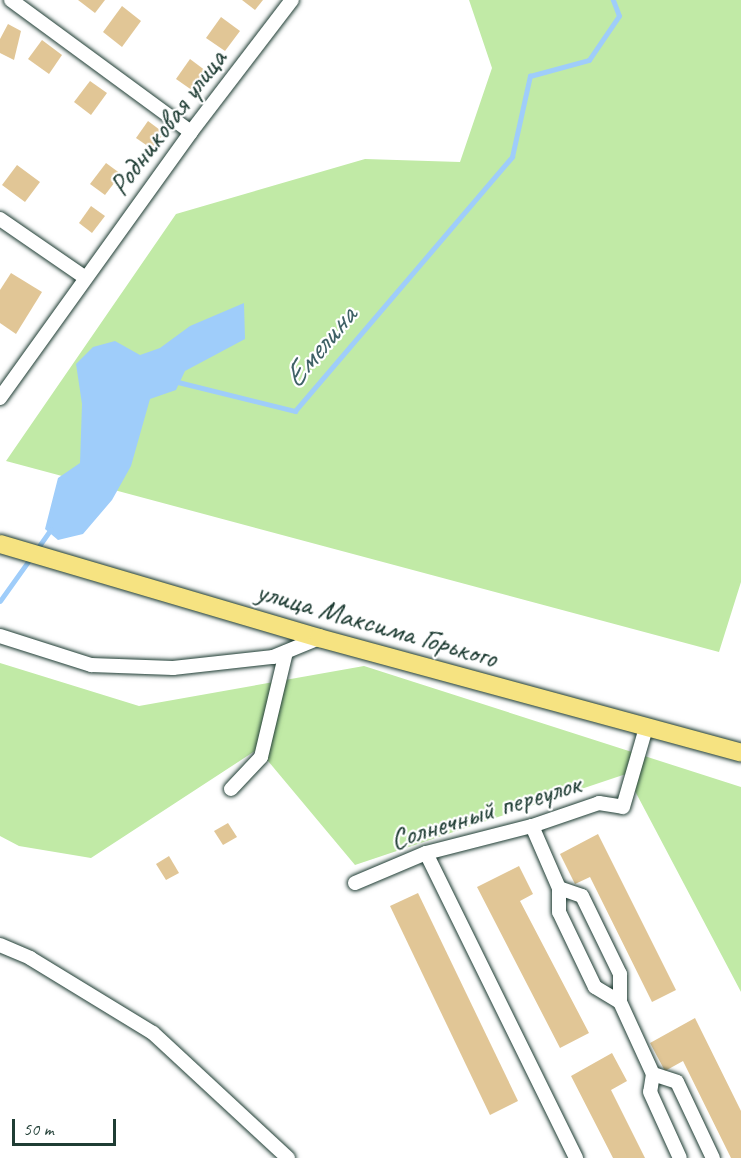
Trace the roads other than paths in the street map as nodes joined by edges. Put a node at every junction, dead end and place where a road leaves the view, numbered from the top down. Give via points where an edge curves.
1 (11, 0) edge
2 (292, 0) edge
3 (191, 132) junction
4 (0, 219) edge
5 (86, 278) junction
6 (0, 398) edge
7 (0, 544) edge
8 (0, 636) edge
9 (319, 639) junction
10 (286, 652) junction
11 (646, 728) junction
12 (741, 753) edge
13 (231, 789) dead end
14 (532, 826) junction
15 (426, 853) junction
16 (355, 883) dead end
17 (559, 888) junction
18 (0, 945) edge
19 (620, 1002) junction
20 (653, 1074) junction
21 (288, 1158) edge
22 (576, 1158) edge
23 (680, 1158) edge
24 (713, 1158) edge

1 - 3 street
2 - 3 street, Родниковая улица
3 - 5 street, Родниковая улица
4 - 5 street
5 - 6 street, Родниковая улица
7 - 9 main road, улица Максима Горького
8 - 10 street via 91,665 173,668 273,657
9 - 10 street
9 - 11 main road, улица Максима Горького
10 - 13 street via 261,757
11 - 12 main road, улица Максима Горького
11 - 14 street, Солнечный переулок via 623,807 599,803
14 - 15 street, Солнечный переулок
14 - 17 street
15 - 16 street, Солнечный переулок
15 - 22 street
17 - 19 street via 559,912 595,987
17 - 19 street via 582,896 620,974
18 - 21 street via 30,958 153,1033
19 - 20 street
20 - 23 street via 650,1092
20 - 24 street via 677,1082

